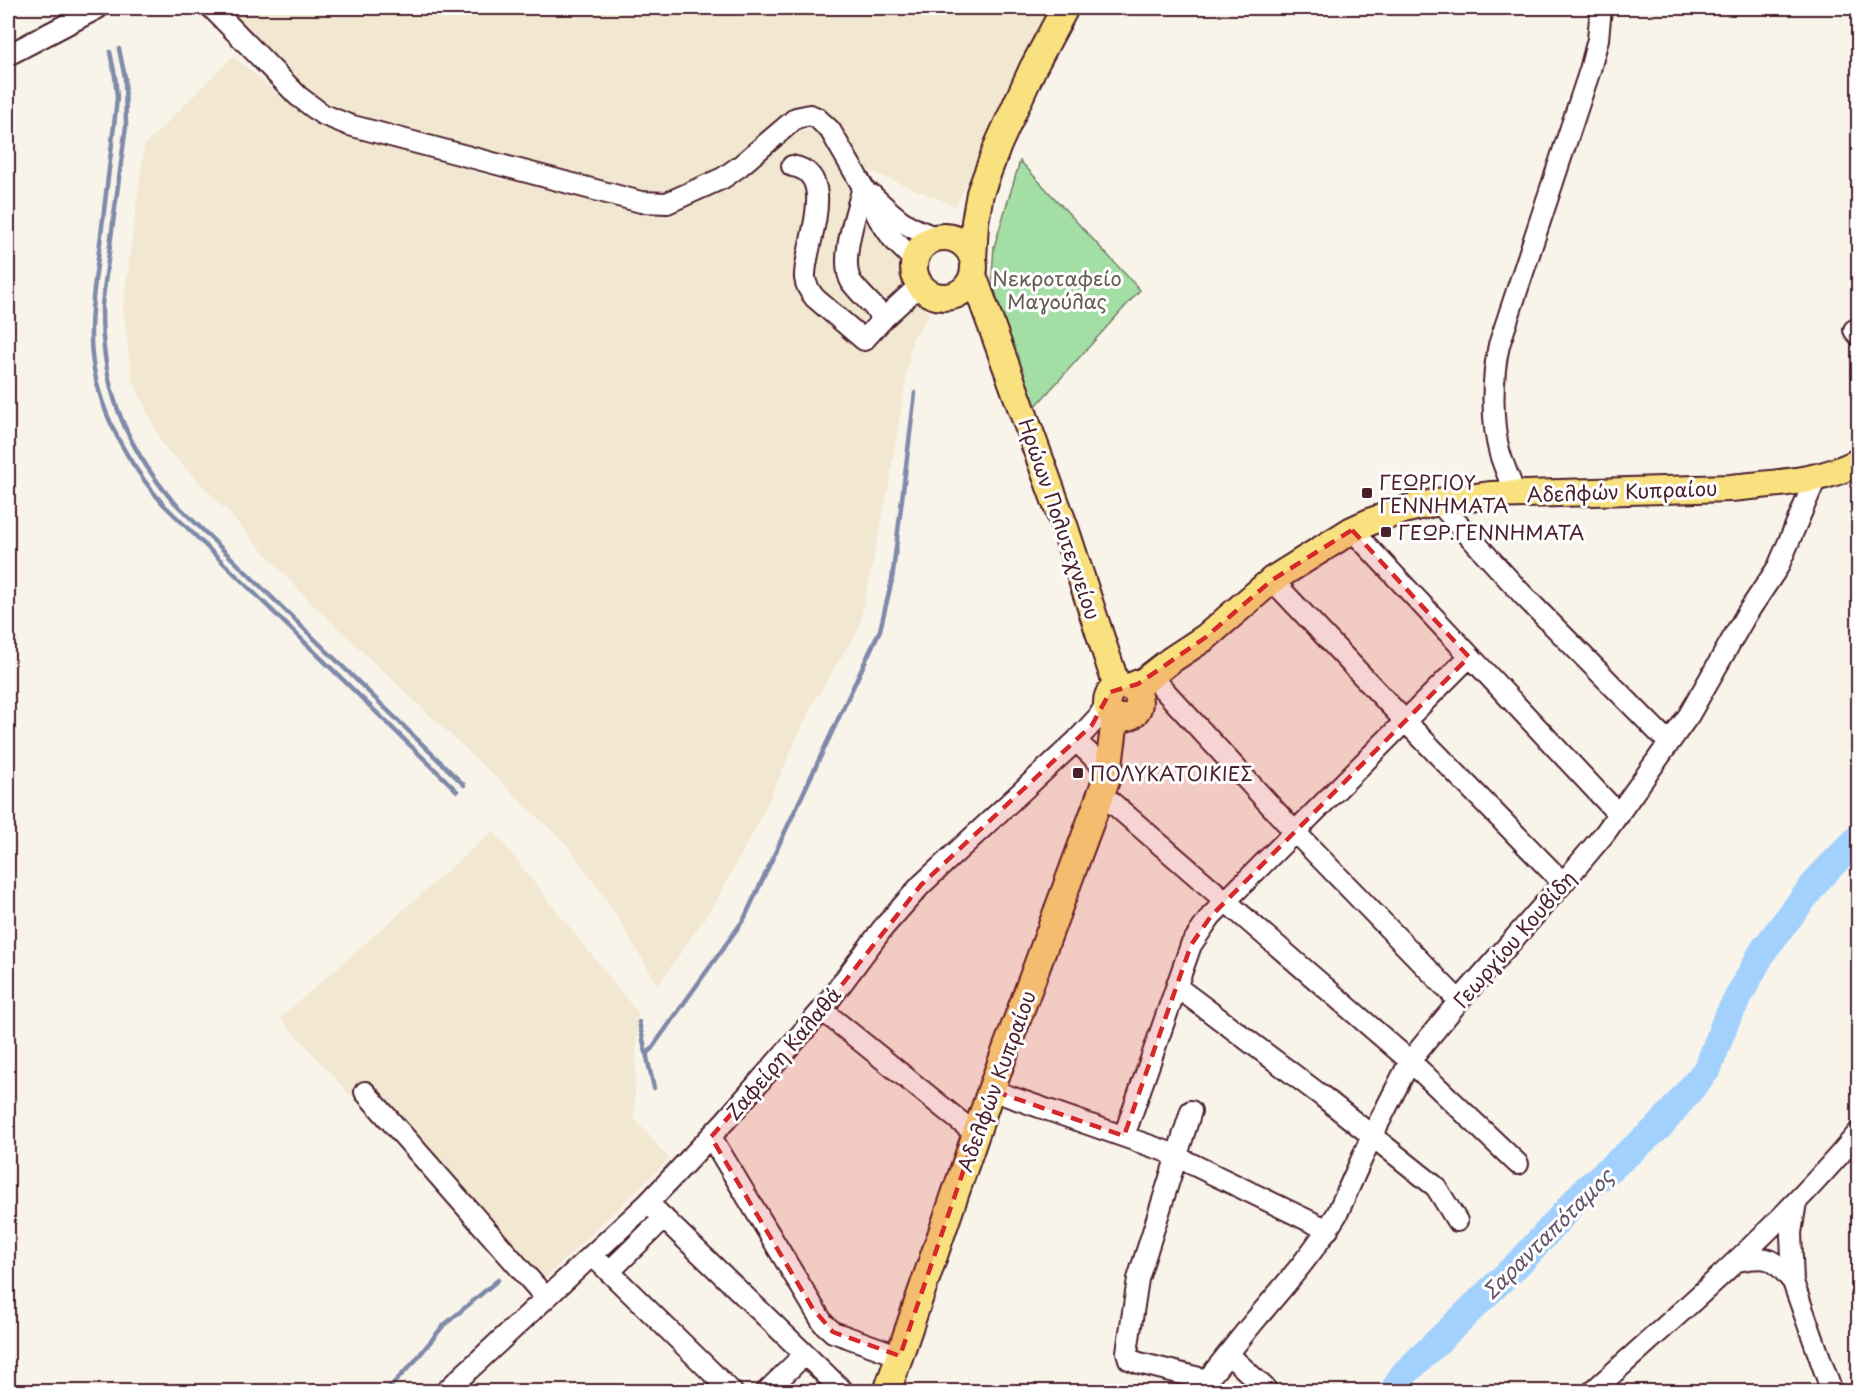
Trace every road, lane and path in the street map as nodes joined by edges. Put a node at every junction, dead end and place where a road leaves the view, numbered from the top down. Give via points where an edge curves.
1 (98, 8) edge
2 (212, 8) edge
3 (1065, 8) edge
4 (1601, 8) edge
5 (8, 55) edge
6 (792, 166) dead end
7 (863, 187) junction
8 (980, 192) junction
9 (940, 237) junction
10 (914, 260) junction
11 (973, 267) junction
12 (920, 285) junction
13 (950, 296) junction
14 (884, 318) junction
15 (1000, 351) junction
16 (1858, 462) edge
17 (1816, 478) junction
18 (1515, 494) junction
19 (1438, 502) junction
20 (1352, 530) junction
21 (1272, 580) junction
22 (1206, 637) junction
23 (1469, 657) junction
24 (1162, 688) junction
25 (1123, 702) junction
26 (1404, 721) junction
27 (1076, 741) junction
28 (1669, 743) junction
29 (1105, 783) junction
30 (1619, 815) junction
31 (1294, 831) junction
32 (1563, 883) junction
33 (1225, 900) junction
34 (1177, 987) junction
35 (1459, 1000) junction
36 (822, 1010) junction
37 (1410, 1061) junction
38 (991, 1090) junction
39 (365, 1092) dead end
40 (1191, 1111) dead end
41 (1858, 1132) edge
42 (976, 1135) junction
43 (1124, 1136) junction
44 (1372, 1136) junction
45 (711, 1137) junction
46 (1178, 1158) junction
47 (1518, 1164) dead end
48 (1796, 1202) junction
49 (648, 1203) junction
50 (664, 1218) junction
51 (1457, 1221) dead end
52 (1328, 1230) junction
53 (592, 1255) junction
54 (1737, 1261) junction
55 (609, 1272) junction
56 (1793, 1282) junction
57 (546, 1298) junction
58 (805, 1354) junction
59 (1228, 1354) junction
60 (900, 1356) junction
61 (1204, 1386) edge
62 (1267, 1387) edge
63 (445, 1392) edge
64 (732, 1392) edge
65 (766, 1392) edge
66 (844, 1392) edge
67 (887, 1392) edge
68 (1592, 1392) edge
69 (1832, 1392) edge

1 - 5 street
2 - 7 street via 298,96 322,114 349,125 653,204 667,203 723,178 796,118 810,115 830,130
3 - 8 main road, Ηρώων Πολυτεχνείου via 1033,68
4 - 18 street via 1599,39 1590,70 1494,366 1499,453
6 - 14 street via 810,176 818,200 805,271 808,290 864,340
7 - 9 street via 917,232
7 - 10 street via 888,233
7 - 14 street via 847,250 846,272
8 - 9 main road, Ηρώων Πολυτεχνείου via 963,217
8 - 11 main road, Ηρώων Πολυτεχνείου
9 - 10 main road via 927,242
9 - 11 main road via 959,240 970,252
10 - 12 main road
11 - 13 main road via 965,289
11 - 15 main road, Ηρώων Πολυτεχνείου
12 - 13 main road via 934,295
12 - 14 street
13 - 15 main road, Ηρώων Πολυτεχνείου via 983,316
15 - 25 main road, Ηρώων Πολυτεχνείου
16 - 17 main road, Αδελφών Κυπραίου
17 - 18 main road, Αδελφών Κυπραίου via 1731,488
17 - 28 street, Γεωργίου Κουβίδη via 1778,567
18 - 19 main road, Αδελφών Κυπραίου
19 - 20 main road, Αδελφών Κυπραίου via 1372,520
19 - 28 street via 1522,595
20 - 21 main road, Αδελφών Κυπραίου
20 - 23 street
21 - 22 main road, Αδελφών Κυπραίου
21 - 26 street
22 - 24 main road, Αδελφών Κυπραίου via 1191,661
22 - 25 main road, Αδελφών Κυπραίου via 1144,681
23 - 26 street
23 - 30 street
24 - 25 main road, Αδελφών Κυπραίου
24 - 31 street
25 - 27 street, Ζαφείρη Καλαθά
25 - 29 main road, Αδελφών Κυπραίου
26 - 31 street
26 - 32 street
27 - 29 street
27 - 36 street, Ζαφείρη Καλαθά via 921,885 883,928
28 - 30 street, Γεωργίου Κουβίδη
29 - 33 street
29 - 38 main road, Αδελφών Κυπραίου
30 - 32 street, Γεωργίου Κουβίδη
31 - 33 street
31 - 35 street
32 - 35 street, Γεωργίου Κουβίδη
33 - 34 street via 1191,945
33 - 37 street
34 - 43 street
34 - 44 street
35 - 37 street, Γεωργίου Κουβίδη
36 - 42 street
36 - 45 street, Ζαφείρη Καλαθά
37 - 44 street, Γεωργίου Κουβίδη
37 - 47 street
38 - 42 main road, Αδελφών Κυπραίου
38 - 43 street
39 - 57 street
40 - 46 street
41 - 48 street
42 - 60 main road, Αδελφών Κυπραίου
43 - 46 street
44 - 51 street via 1436,1187
44 - 52 street, Γεωργίου Κουβίδη
45 - 49 street, Ζαφείρη Καλαθά
45 - 60 street via 823,1323 833,1332
46 - 52 street
46 - 61 street via 1138,1279 1128,1352 1129,1359
48 - 54 street
48 - 56 street via 1791,1233
49 - 50 street
49 - 53 street, Ζαφείρη Καλαθά
50 - 55 street
50 - 58 street
52 - 59 street, Γεωργίου Κουβίδη
53 - 55 street
53 - 57 street, Ζαφείρη Καλαθά
54 - 56 street via 1761,1256 1779,1264
54 - 68 street
55 - 64 street
56 - 69 street
57 - 63 street, Ζαφείρη Καλαθά
58 - 65 street
58 - 66 street
59 - 61 street, Γεωργίου Κουβίδη
59 - 62 street
60 - 67 main road, Αδελφών Κυπραίου

